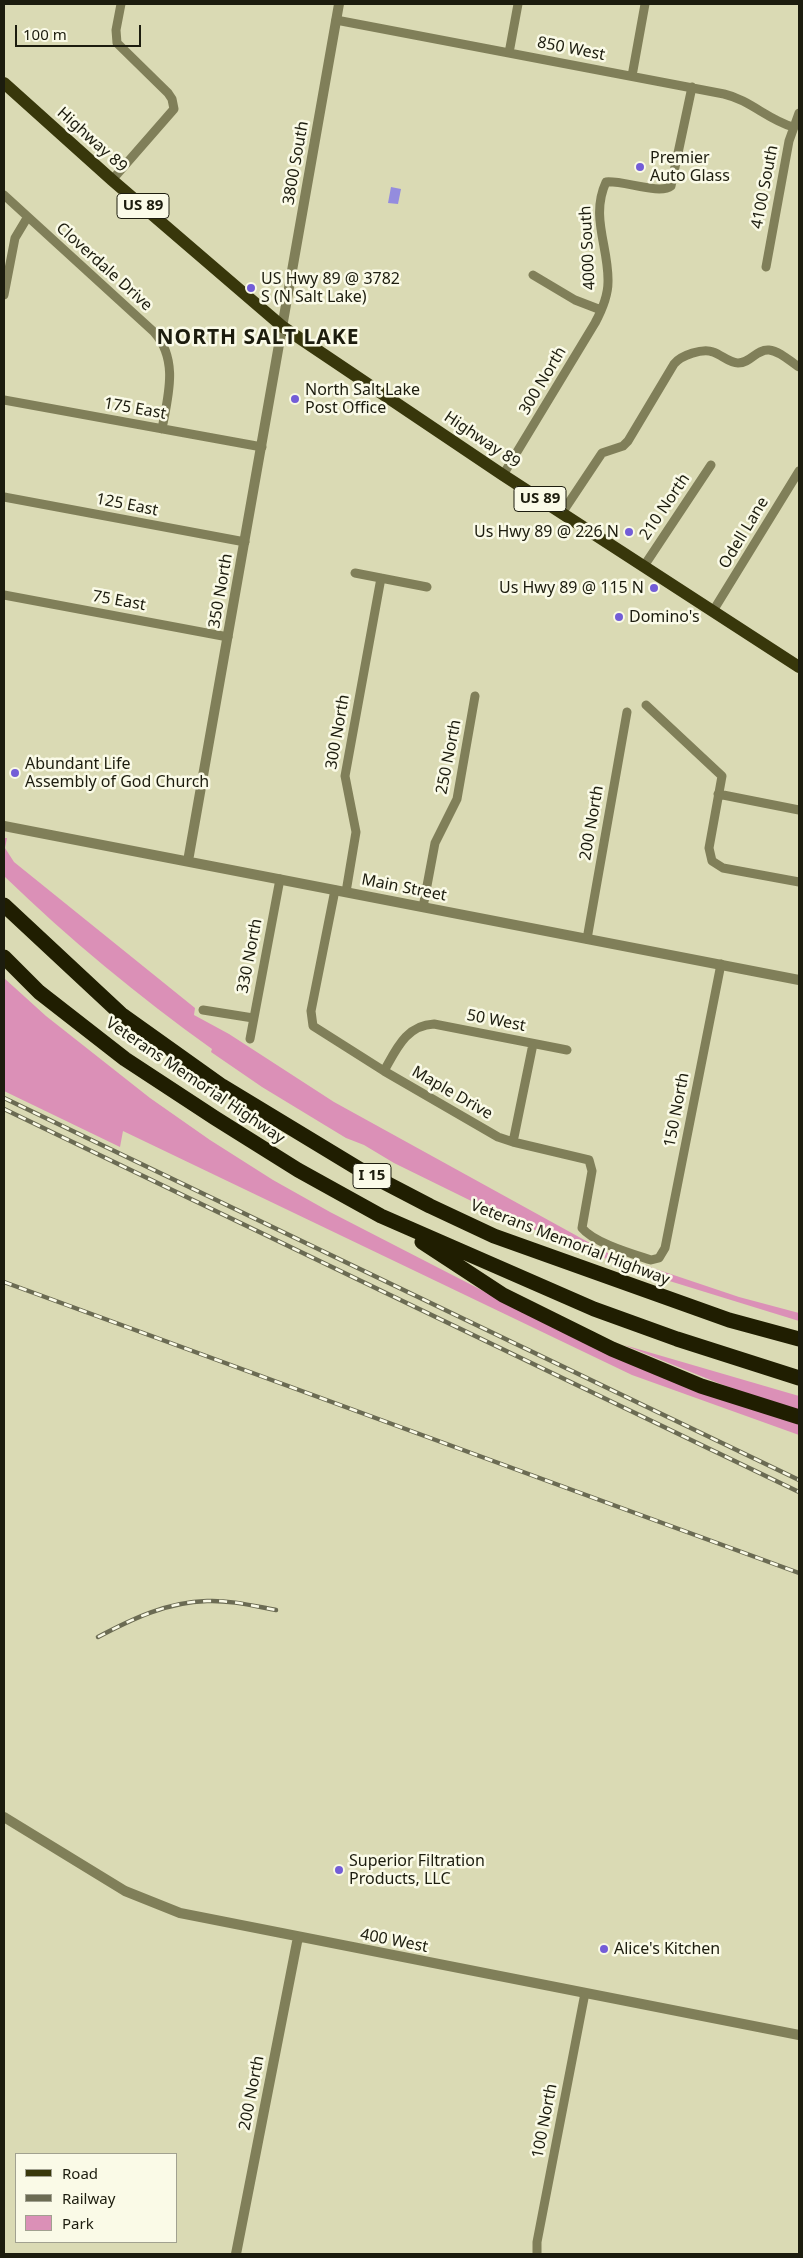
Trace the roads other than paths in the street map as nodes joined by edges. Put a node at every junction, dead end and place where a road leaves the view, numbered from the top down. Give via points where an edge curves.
1 (121, 4) edge
2 (339, 4) edge
3 (518, 4) edge
4 (645, 4) edge
5 (336, 20) junction
6 (509, 53) junction
7 (632, 76) junction
8 (4, 83) edge
9 (692, 87) junction
10 (799, 113) edge
11 (793, 127) junction
12 (112, 180) junction
13 (4, 196) edge
14 (27, 218) junction
15 (766, 268) dead end
16 (533, 275) dead end
17 (4, 295) edge
18 (602, 310) junction
19 (283, 327) junction
20 (592, 329) joint
21 (799, 367) edge
22 (4, 400) edge
23 (162, 429) junction
24 (262, 448) junction
25 (711, 465) dead end
26 (799, 471) edge
27 (504, 475) junction
28 (4, 497) edge
29 (562, 513) junction
30 (245, 542) junction
31 (644, 566) junction
32 (355, 573) dead end
33 (381, 578) junction
34 (427, 587) dead end
35 (4, 595) edge
36 (714, 611) junction
37 (228, 637) junction
38 (799, 667) edge
39 (475, 696) dead end
40 (646, 705) dead end
41 (627, 712) dead end
42 (718, 794) junction
43 (799, 810) edge
44 (4, 826) edge
45 (188, 861) junction
46 (280, 879) junction
47 (799, 882) edge
48 (335, 890) junction
49 (346, 892) junction
50 (4, 905) edge
51 (423, 907) junction
52 (587, 939) junction
53 (4, 957) edge
54 (721, 964) junction
55 (799, 980) edge
56 (203, 1010) dead end
57 (253, 1018) junction
58 (250, 1039) dead end
59 (533, 1044) junction
60 (567, 1050) dead end
61 (384, 1071) junction
62 (513, 1142) junction
63 (381, 1216) junction
64 (581, 1226) joint
65 (799, 1339) edge
66 (799, 1378) edge
67 (799, 1416) edge
68 (4, 1816) edge
69 (298, 1937) junction
70 (585, 1994) junction
71 (799, 2036) edge
72 (236, 2254) edge
73 (537, 2254) edge

1 - 12 street via 117,43 168,93 174,109
2 - 5 street, 3800 South
3 - 6 street
4 - 7 street
5 - 6 street, 850 West
5 - 19 street, 3800 South
6 - 7 street, 850 West
7 - 9 street, 850 West
8 - 12 main road, Highway 89 / US 89
9 - 11 street, 850 West via 734,96 774,120
9 - 18 street, 4000 South via 671,186 662,190 610,182 604,186 599,217 608,283
10 - 11 street, 4100 South
11 - 15 street, 4100 South
12 - 19 main road, Highway 89 / US 89
13 - 14 street, Cloverdale Drive
14 - 17 street via 15,238
14 - 23 street, Cloverdale Drive via 154,332 163,344 170,370
16 - 18 street via 575,300
18 - 20 street, 4000 South
19 - 24 street, 350 North
19 - 27 main road, Highway 89 / US 89
20 - 27 street, 300 North
21 - 29 street via 769,350 740,363 710,351 681,357 628,441 602,453
22 - 23 street, 175 East
23 - 24 street, 175 East
24 - 30 street, 350 North
25 - 31 street, 210 North
26 - 36 street, Odell Lane
27 - 29 main road, Highway 89 / US 89
28 - 30 street, 125 East
29 - 31 main road, Highway 89 / US 89
30 - 37 street, 350 North
31 - 36 main road, Highway 89 / US 89
32 - 33 street
33 - 34 street
33 - 49 street, 300 North via 345,776 356,826
35 - 37 street, 75 East
36 - 38 main road, Highway 89 / US 89
37 - 45 street, 350 North
39 - 51 street, 250 North via 457,799 435,843
40 - 42 street via 718,771 722,776
41 - 52 street, 200 North
42 - 43 street
42 - 47 street via 709,848 714,864
44 - 45 street, Main Street
45 - 46 street, Main Street
46 - 48 street, Main Street
46 - 57 street, 330 North
48 - 49 street, Main Street
48 - 61 street, Maple Drive via 311,1023
49 - 51 street, Main Street
50 - 65 highway, Veterans Memorial Highway / I 15 via 121,1014 222,1086 359,1169 494,1236 721,1317
51 - 52 street, Main Street
52 - 54 street, Main Street
53 - 63 highway, Veterans Memorial Highway / I 15 via 39,992 125,1059 298,1170
54 - 55 street, Main Street
54 - 64 street, 150 North via 664,1248 657,1259 647,1258 612,1246 588,1234
56 - 57 street
57 - 58 street, 330 North
59 - 60 street, 50 West
59 - 61 street, 50 West via 434,1024 419,1027 405,1037
59 - 62 street
61 - 62 street, Maple Drive via 493,1134
62 - 64 street, Maple Drive via 590,1161 592,1171
63 - 66 highway, Veterans Memorial Highway / I 15 via 594,1308 677,1339
63 - 67 highway via 503,1295 612,1349 701,1386
68 - 69 street, 400 West via 112,1883 152,1903 196,1917
69 - 70 street, 400 West
69 - 72 street, 200 North
70 - 71 street, 400 West
70 - 73 street, 100 North

